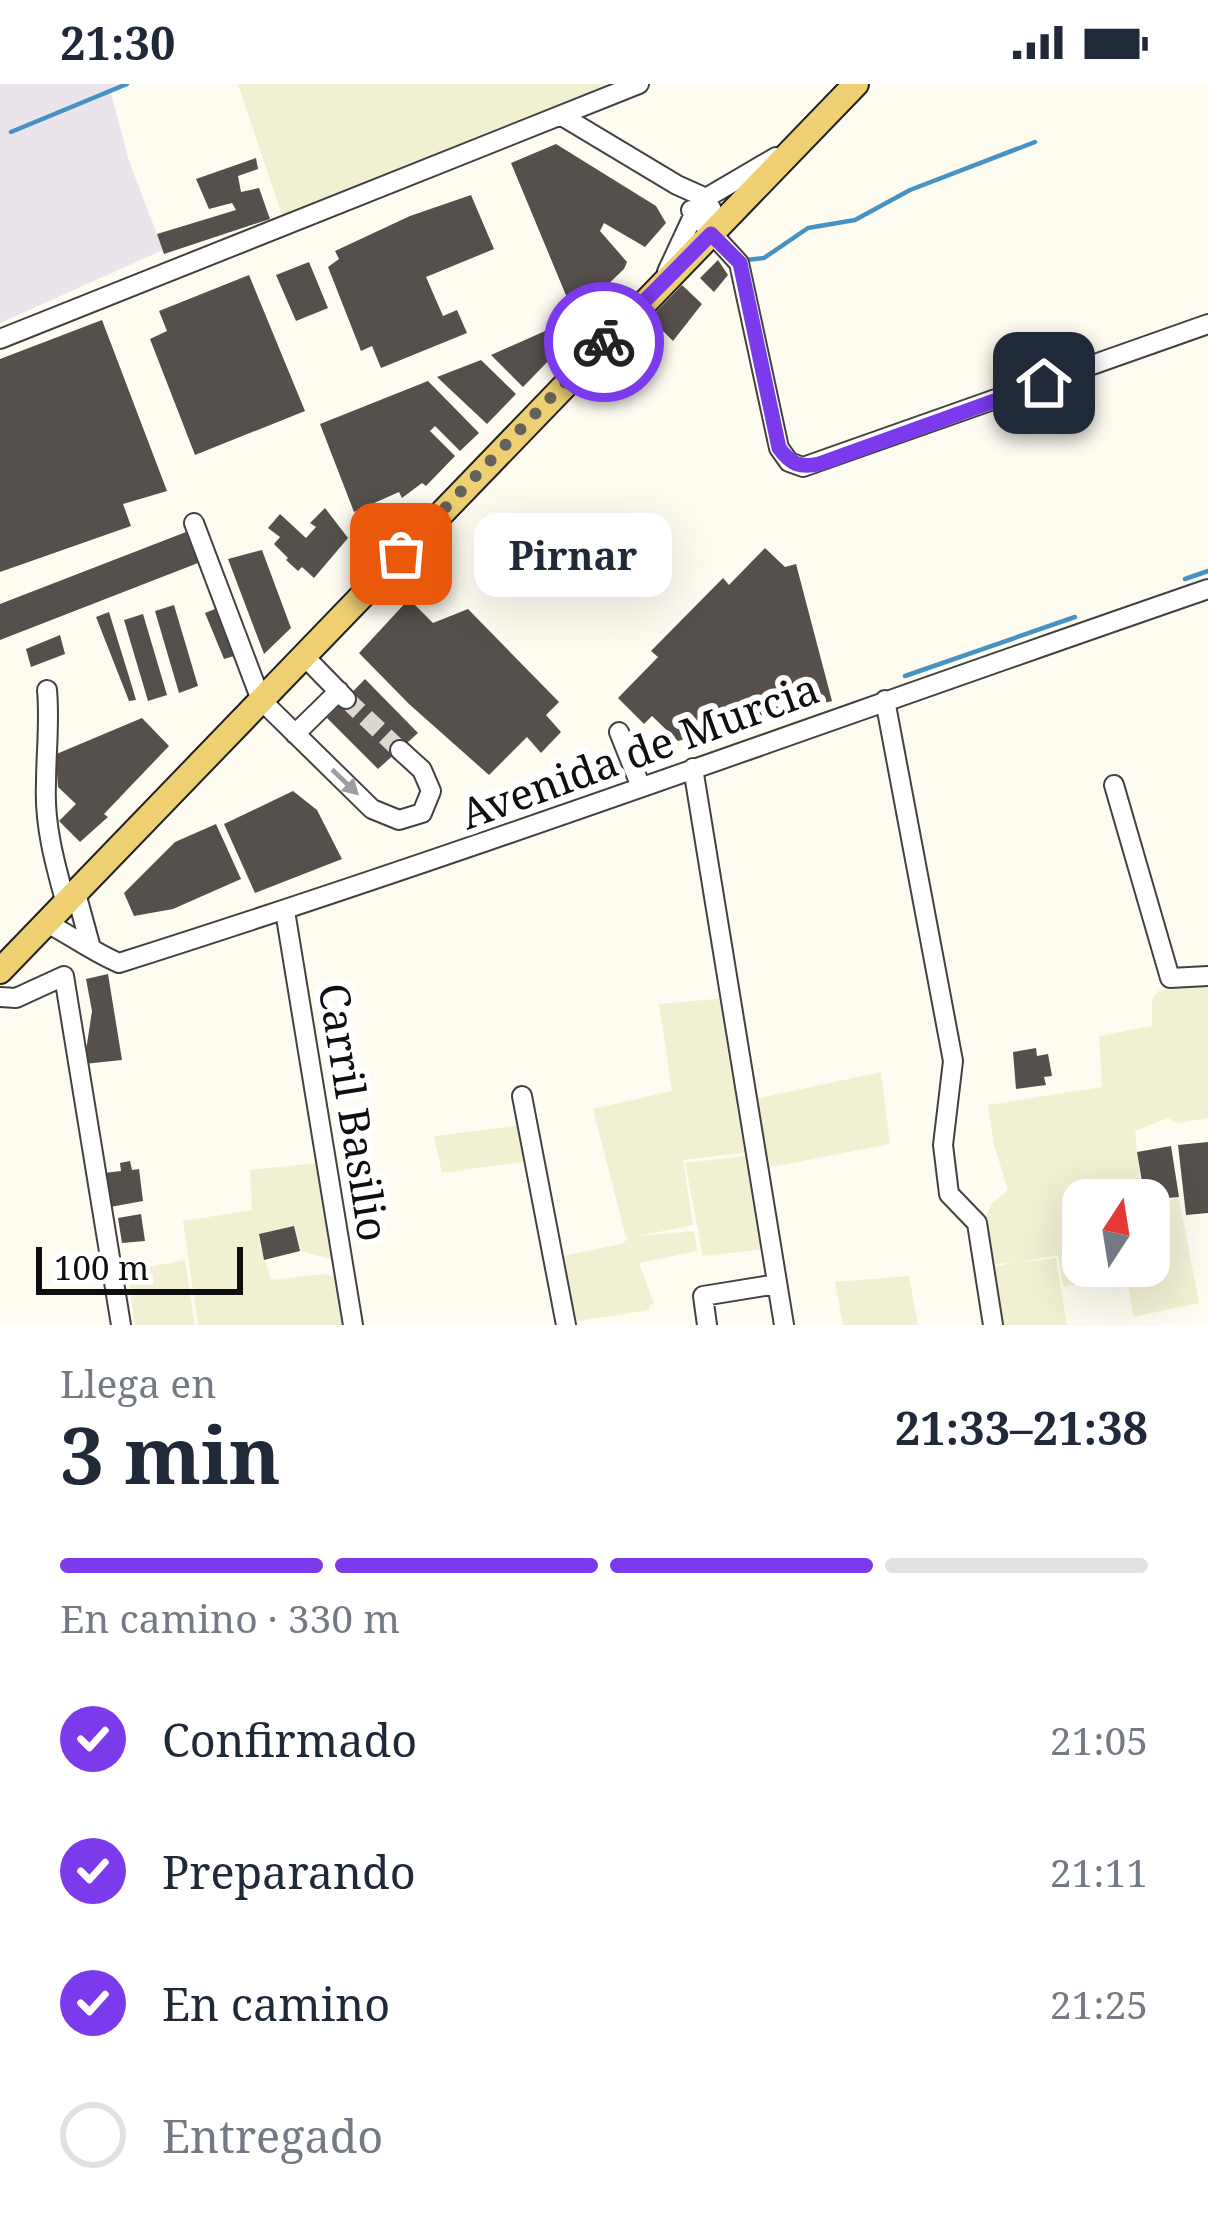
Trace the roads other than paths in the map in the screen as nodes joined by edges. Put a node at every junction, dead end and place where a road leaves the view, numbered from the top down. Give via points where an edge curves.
1 (639, 84) edge
2 (856, 84) edge
3 (562, 116) junction
4 (797, 144) junction
5 (700, 206) junction
6 (715, 230) junction
7 (662, 282) junction
8 (1208, 324) edge
9 (0, 339) edge
10 (194, 524) dead end
11 (1208, 589) edge
12 (304, 656) junction
13 (47, 690) dead end
14 (261, 700) junction
15 (885, 700) junction
16 (619, 732) dead end
17 (295, 734) junction
18 (400, 750) tunnel mouth
19 (693, 768) junction
20 (1114, 784) dead end
21 (641, 787) junction
22 (71, 898) junction
23 (285, 911) junction
24 (47, 923) junction
25 (93, 952) junction
26 (0, 971) edge
27 (1208, 976) edge
28 (0, 997) edge
29 (522, 1096) dead end
30 (777, 1284) junction
31 (121, 1325) edge
32 (353, 1325) edge
33 (566, 1325) edge
34 (707, 1325) edge
35 (784, 1325) edge
36 (993, 1325) edge

1 - 3 street
2 - 4 main road
3 - 5 street
3 - 9 street
4 - 5 street
4 - 6 main road
5 - 6 street
5 - 7 street
6 - 7 main road
6 - 8 street via 740,263 779,448 803,467
7 - 12 main road
10 - 14 street
11 - 15 street, Avenida de Murcia
12 - 14 main road
12 - 17 street via 342,694
13 - 22 street via 48,832
14 - 17 street
14 - 22 main road
15 - 19 street, Avenida de Murcia
15 - 36 street via 952,1061 943,1145 949,1194 977,1223
16 - 21 street
17 -> 18 street via 373,809 399,820 422,813 431,791
19 - 21 street, Avenida de Murcia
19 - 30 street
20 - 27 street via 1170,978
21 - 23 street, Avenida de Murcia
22 - 24 main road
22 - 25 street
23 - 25 street, Avenida de Murcia via 119,963
23 - 32 street, Carril Basilio
24 - 25 street
24 - 26 main road
28 - 31 street via 64,976
29 - 33 street
30 - 34 street via 703,1296
30 - 35 street

